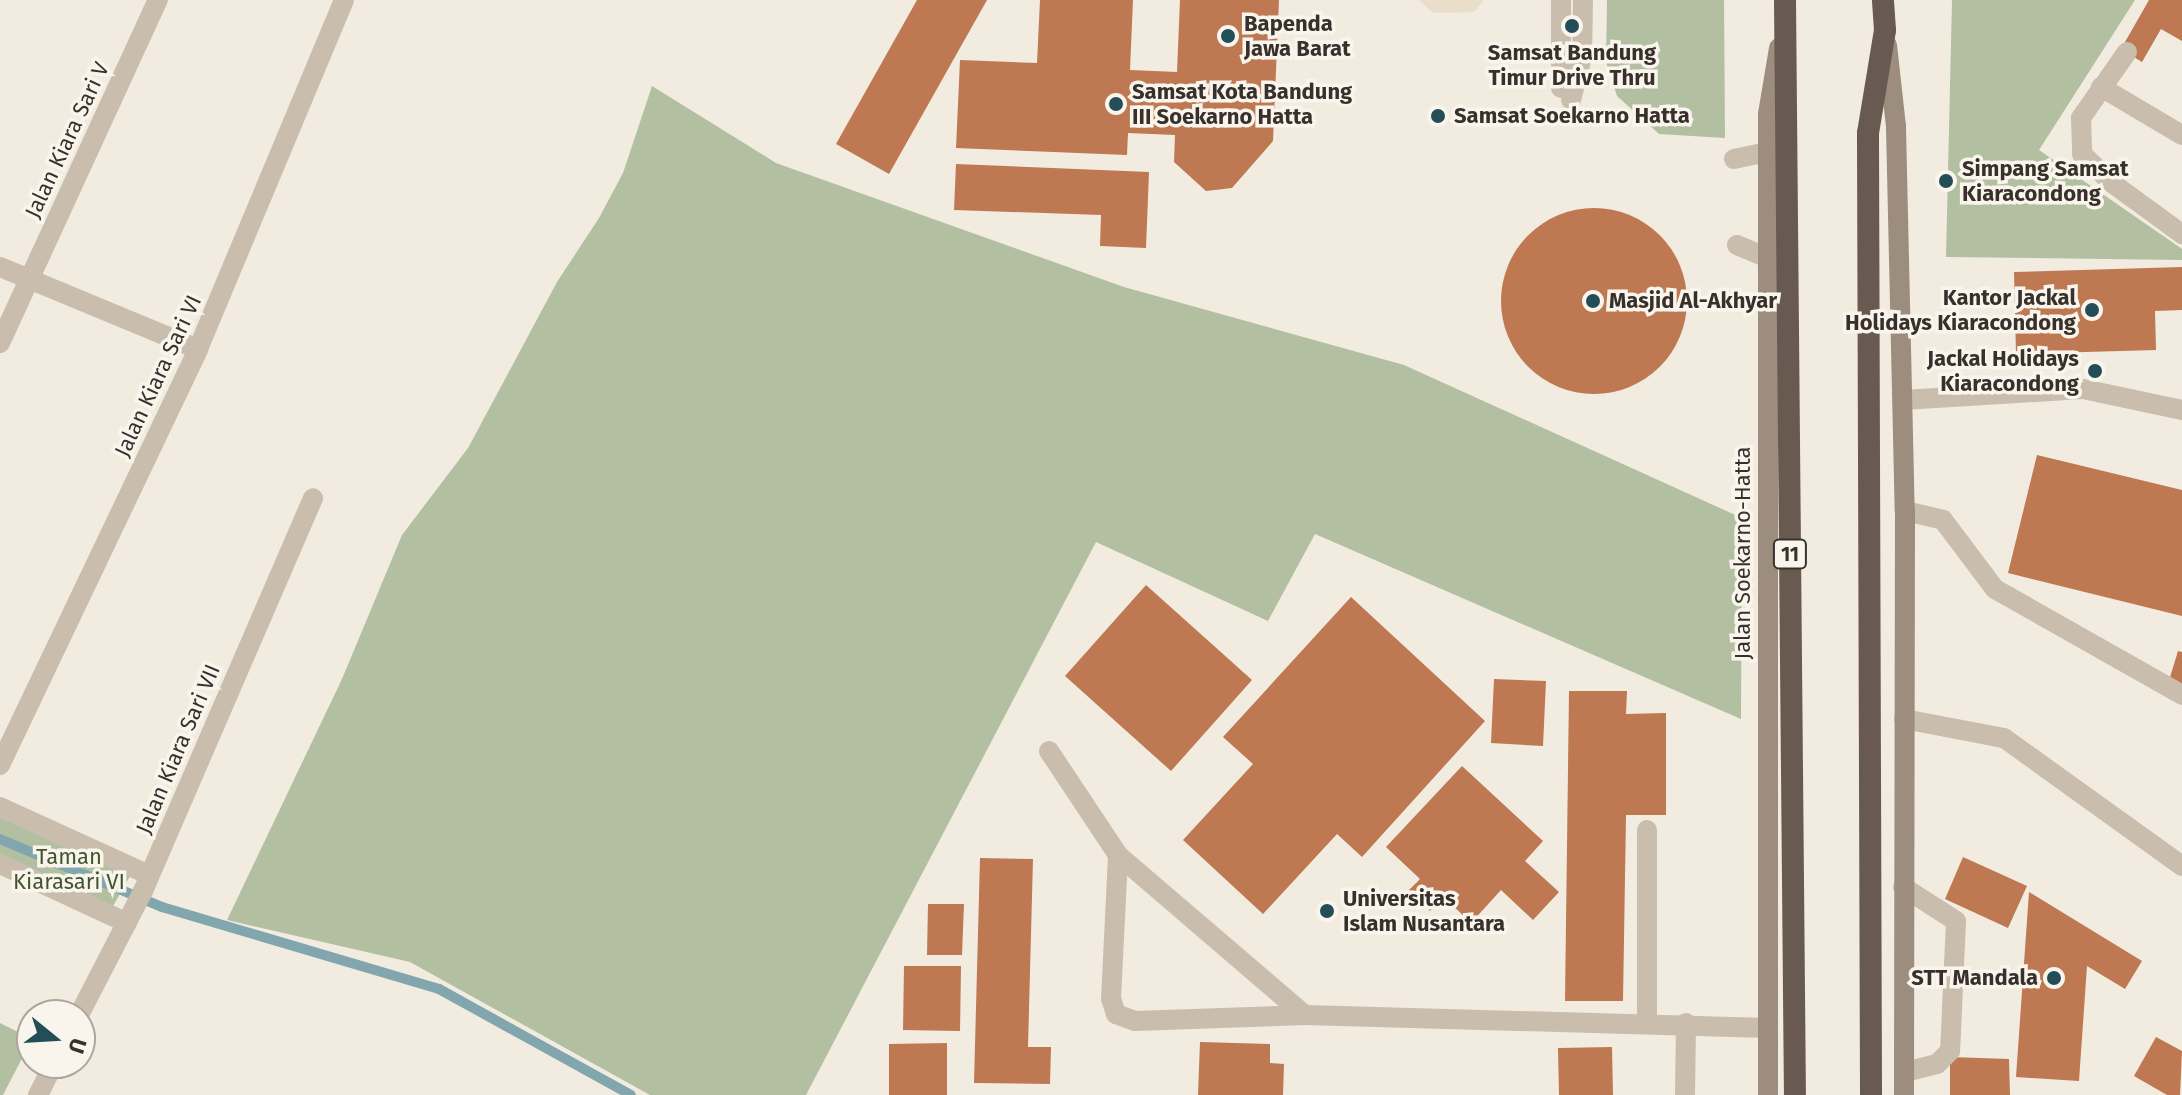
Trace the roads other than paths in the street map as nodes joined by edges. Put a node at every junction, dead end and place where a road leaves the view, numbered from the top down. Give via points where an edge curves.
1 (158, 0) edge
2 (344, 0) edge
3 (1561, 0) edge
4 (1583, 0) edge
5 (1883, 0) edge
6 (1785, 7) edge
7 (1885, 30) junction
8 (2127, 52) dead end
9 (2101, 87) junction
10 (2182, 135) edge
11 (1768, 152) junction
12 (1734, 159) dead end
13 (2182, 234) edge
14 (1737, 245) dead end
15 (1770, 259) junction
16 (0, 267) edge
17 (29, 279) junction
18 (0, 343) edge
19 (198, 349) junction
20 (1903, 400) junction
21 (2182, 410) edge
22 (313, 498) dead end
23 (1905, 511) junction
24 (2182, 695) edge
25 (1904, 719) junction
26 (1049, 751) dead end
27 (0, 765) edge
28 (0, 807) edge
29 (1647, 830) dead end
30 (1118, 855) junction
31 (0, 864) edge
32 (2182, 866) edge
33 (1903, 887) junction
34 (139, 899) junction
35 (87, 999) edge
36 (1305, 1015) junction
37 (1647, 1023) junction
38 (1686, 1023) junction
39 (1767, 1028) junction
40 (1904, 1072) junction
41 (1685, 1095) edge
42 (1768, 1095) edge
43 (1795, 1095) edge
44 (1871, 1095) edge
45 (1904, 1095) edge

1 - 17 street, Jalan Kiara Sari V
2 - 19 street, Jalan Kiara Sari VI
3 - 4 street via 1566,94 1582,57
5 - 7 highway
6 - 11 main road, Jalan Soekarno-Hatta via 1768,114
6 - 43 highway, Jalan Soekarno-Hatta / 11
7 - 20 main road via 1896,127
7 - 44 highway via 1868,133
8 - 9 street
9 - 10 street
9 - 13 street via 2081,118 2082,154
11 - 12 street
11 - 15 main road, Jalan Soekarno-Hatta
14 - 15 street
15 - 39 main road, Jalan Soekarno-Hatta
16 - 17 street
17 - 18 street, Jalan Kiara Sari V
17 - 19 street
19 - 27 street, Jalan Kiara Sari VI
20 - 21 street via 2071,389
20 - 23 main road
22 - 34 street, Jalan Kiara Sari VII
23 - 24 street via 1943,520 1995,589
23 - 25 main road
25 - 32 street via 2004,738
25 - 33 main road
26 - 30 street
28 - 34 street
29 - 37 street
30 - 36 street
30 - 36 street via 1111,999 1116,1014 1135,1021
31 - 34 street
33 - 40 main road
33 - 40 street via 1956,921 1950,1051 1937,1064
34 - 35 street, Jalan Kiara Sari VII
36 - 37 street
37 - 38 street
38 - 39 street
38 - 41 street
39 - 42 main road, Jalan Soekarno-Hatta
40 - 45 main road

